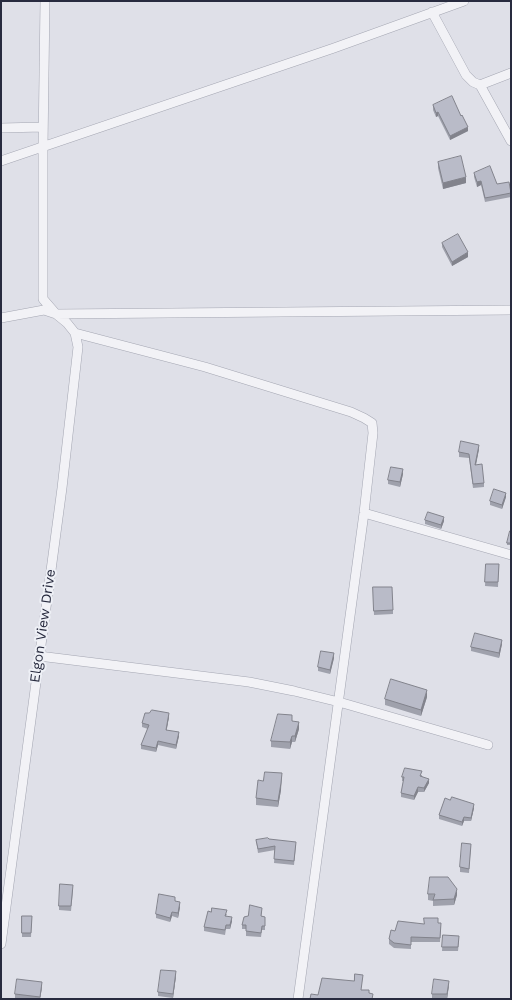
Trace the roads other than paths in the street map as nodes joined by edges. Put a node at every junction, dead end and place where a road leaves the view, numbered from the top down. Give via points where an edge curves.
1 (45, 1) edge
2 (464, 1) edge
3 (432, 12) junction
4 (511, 73) edge
5 (480, 85) junction
6 (43, 127) junction
7 (1, 128) edge
8 (511, 141) edge
9 (42, 146) junction
10 (1, 161) edge
11 (511, 310) edge
12 (56, 314) junction
13 (1, 318) edge
14 (75, 333) junction
15 (364, 513) junction
16 (511, 555) edge
17 (39, 656) junction
18 (338, 702) junction
19 (488, 745) dead end
20 (4, 896) edge
21 (1, 944) edge
22 (298, 999) edge

1 - 6 street
2 - 3 street
3 - 5 street via 466,75
3 - 9 street via 334,48
4 - 5 street
5 - 8 street
6 - 7 street
6 - 9 street
9 - 10 street
9 - 12 street via 43,299
11 - 12 street
12 - 13 street via 44,310
12 - 14 street via 68,323
14 - 15 street via 205,368 364,418 372,424 373,433
14 - 17 street, Elgon View Drive via 78,348
15 - 16 street
15 - 18 street
17 - 18 street via 249,682
17 - 20 street, Elgon View Drive
18 - 19 street
18 - 22 street
20 - 21 street, Elgon View Drive

